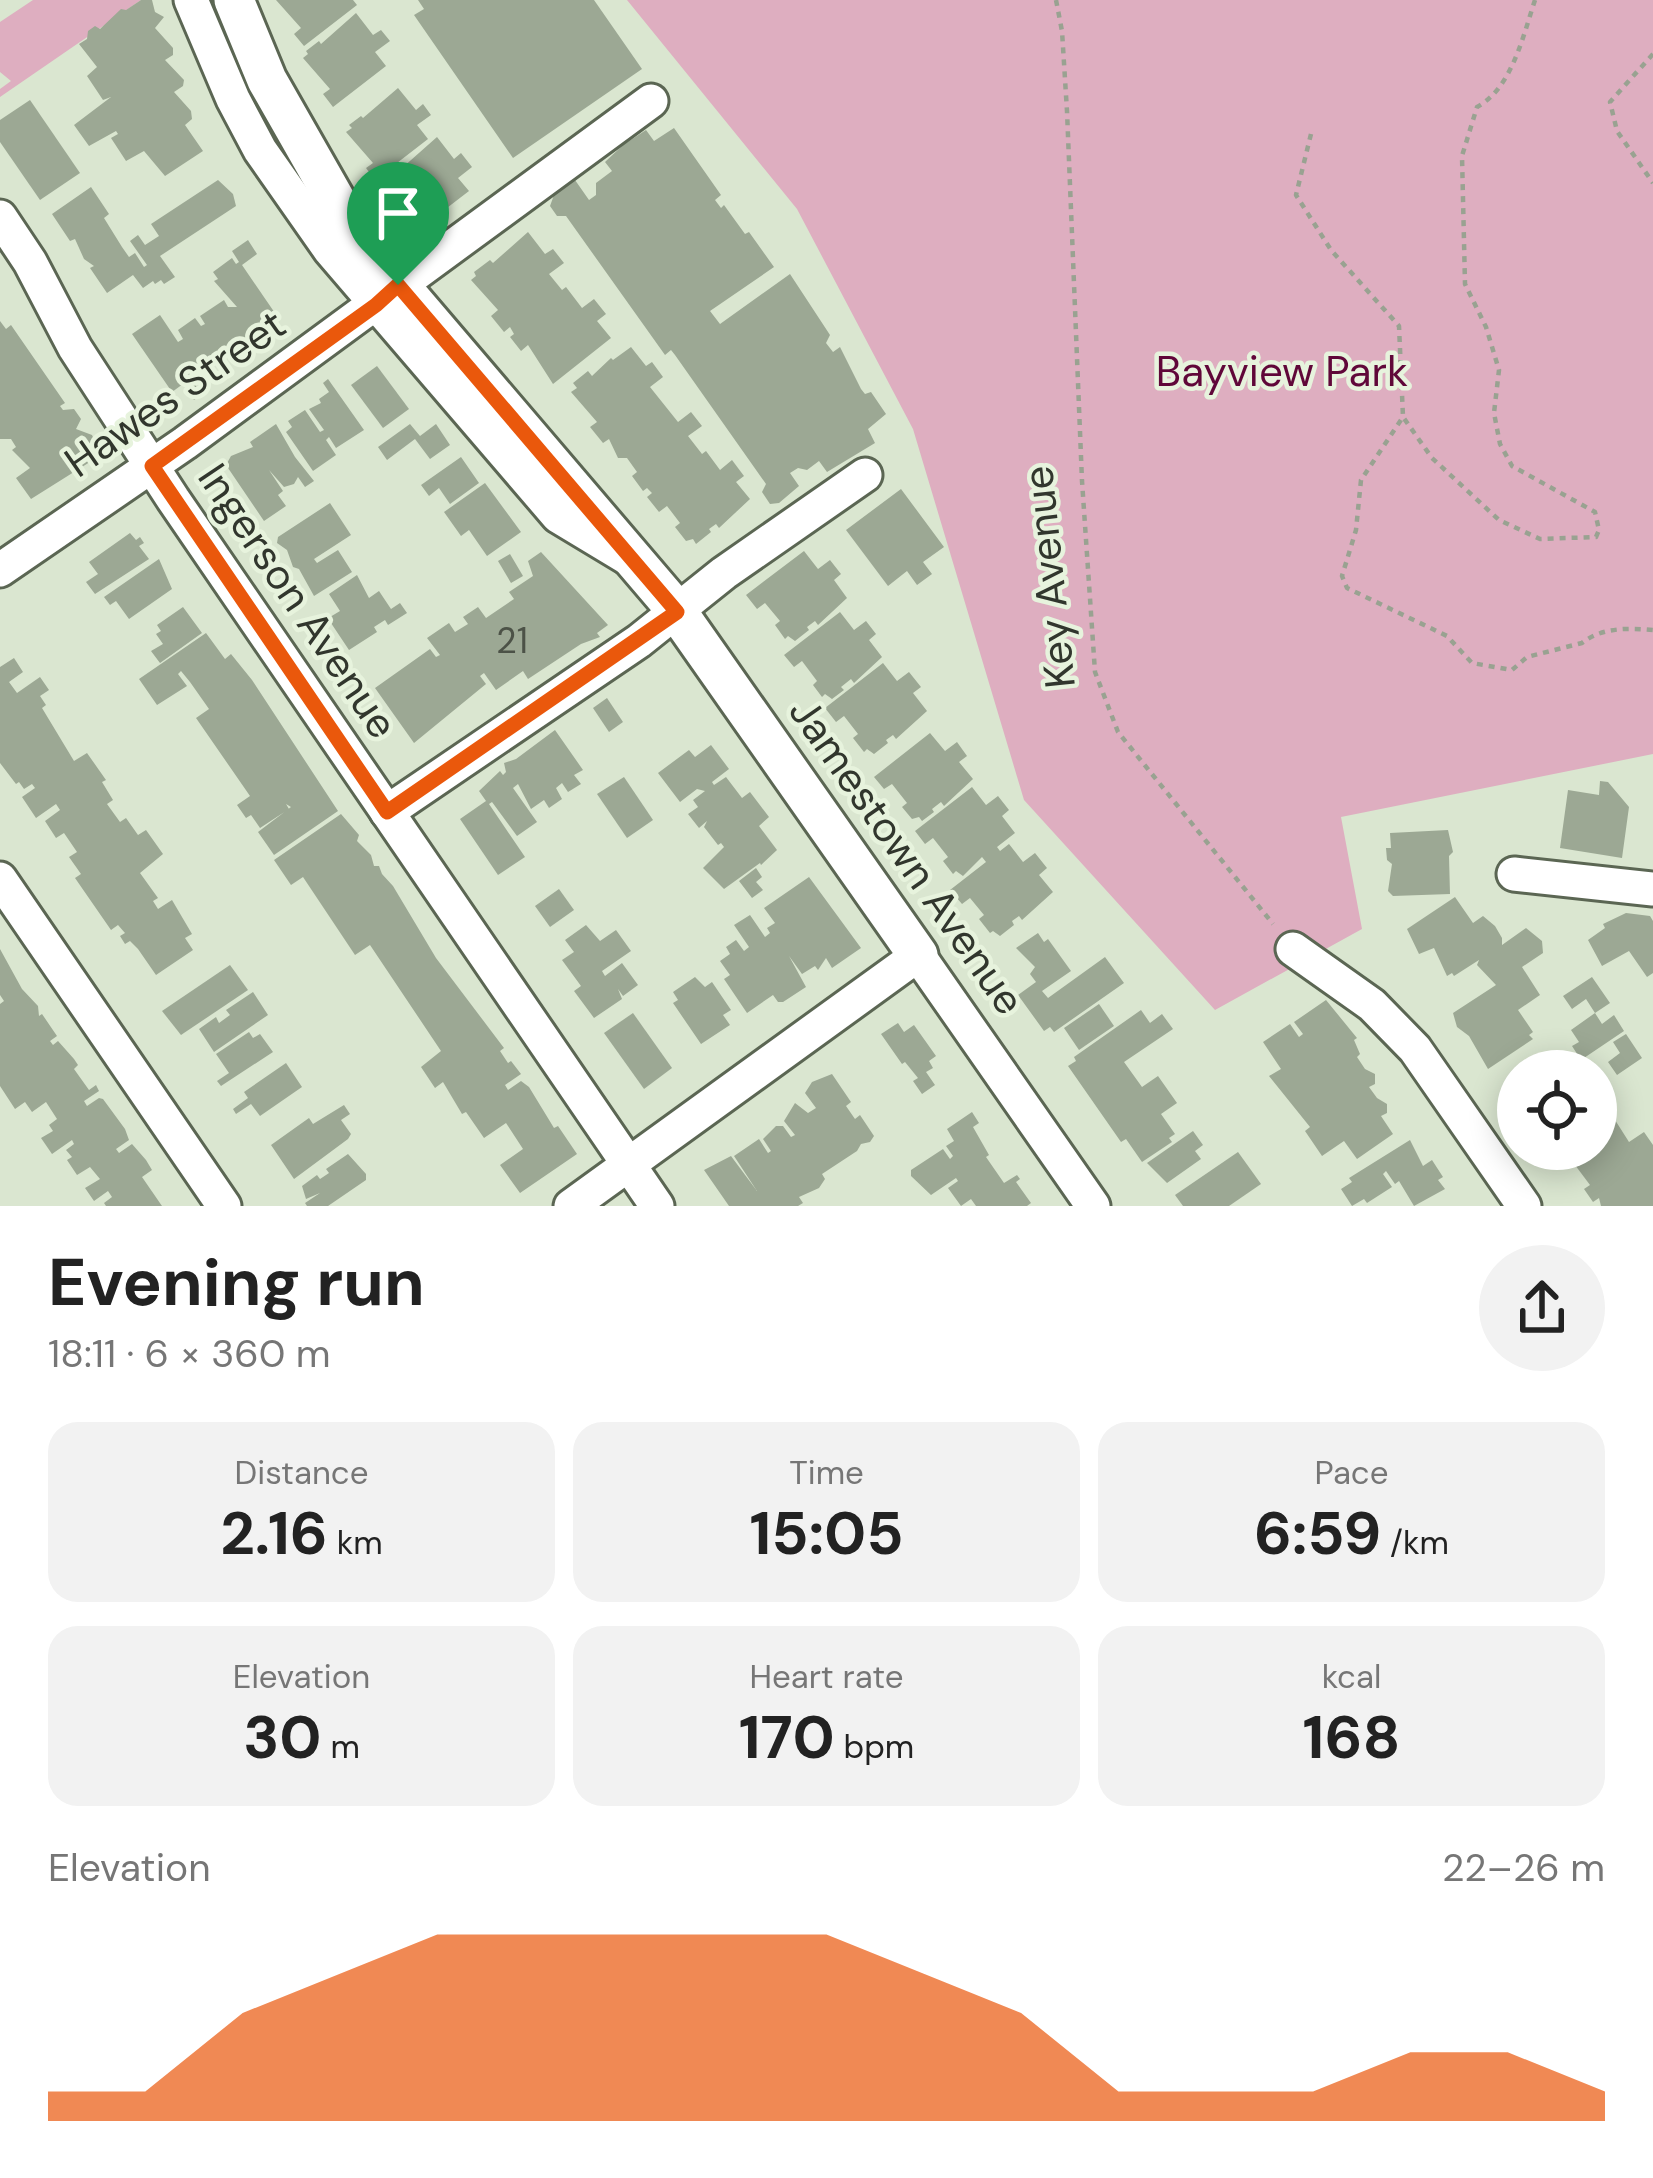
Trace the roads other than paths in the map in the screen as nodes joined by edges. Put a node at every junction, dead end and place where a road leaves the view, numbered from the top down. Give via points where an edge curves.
1 (191, 0) edge
2 (234, 0) edge
3 (651, 101) dead end
4 (0, 217) edge
5 (387, 295) junction
6 (152, 466) junction
7 (865, 475) dead end
8 (0, 570) edge
9 (677, 612) junction
10 (387, 812) junction
11 (1514, 874) dead end
12 (0, 879) edge
13 (1653, 889) edge
14 (1293, 949) road end
15 (918, 955) junction
16 (630, 1166) junction
17 (224, 1206) edge
18 (571, 1206) edge
19 (658, 1206) edge
20 (1093, 1206) edge
21 (1524, 1206) edge

1 - 5 street, Jamestown Avenue via 260,150 330,250
2 - 5 street, Jamestown Avenue via 267,80
3 - 5 street, Hawes Street
4 - 6 street, Ingerson Avenue
5 - 6 street, Hawes Street
5 - 9 street, Jamestown Avenue
6 - 8 street, Hawes Street
6 - 10 street, Ingerson Avenue
7 - 9 street
9 - 10 street
9 - 15 street, Jamestown Avenue
10 - 16 street, Ingerson Avenue
11 - 13 street
12 - 17 street
14 - 21 street via 1372,1005 1415,1049
15 - 16 street
15 - 20 street, Jamestown Avenue
16 - 18 street
16 - 19 street, Ingerson Avenue

